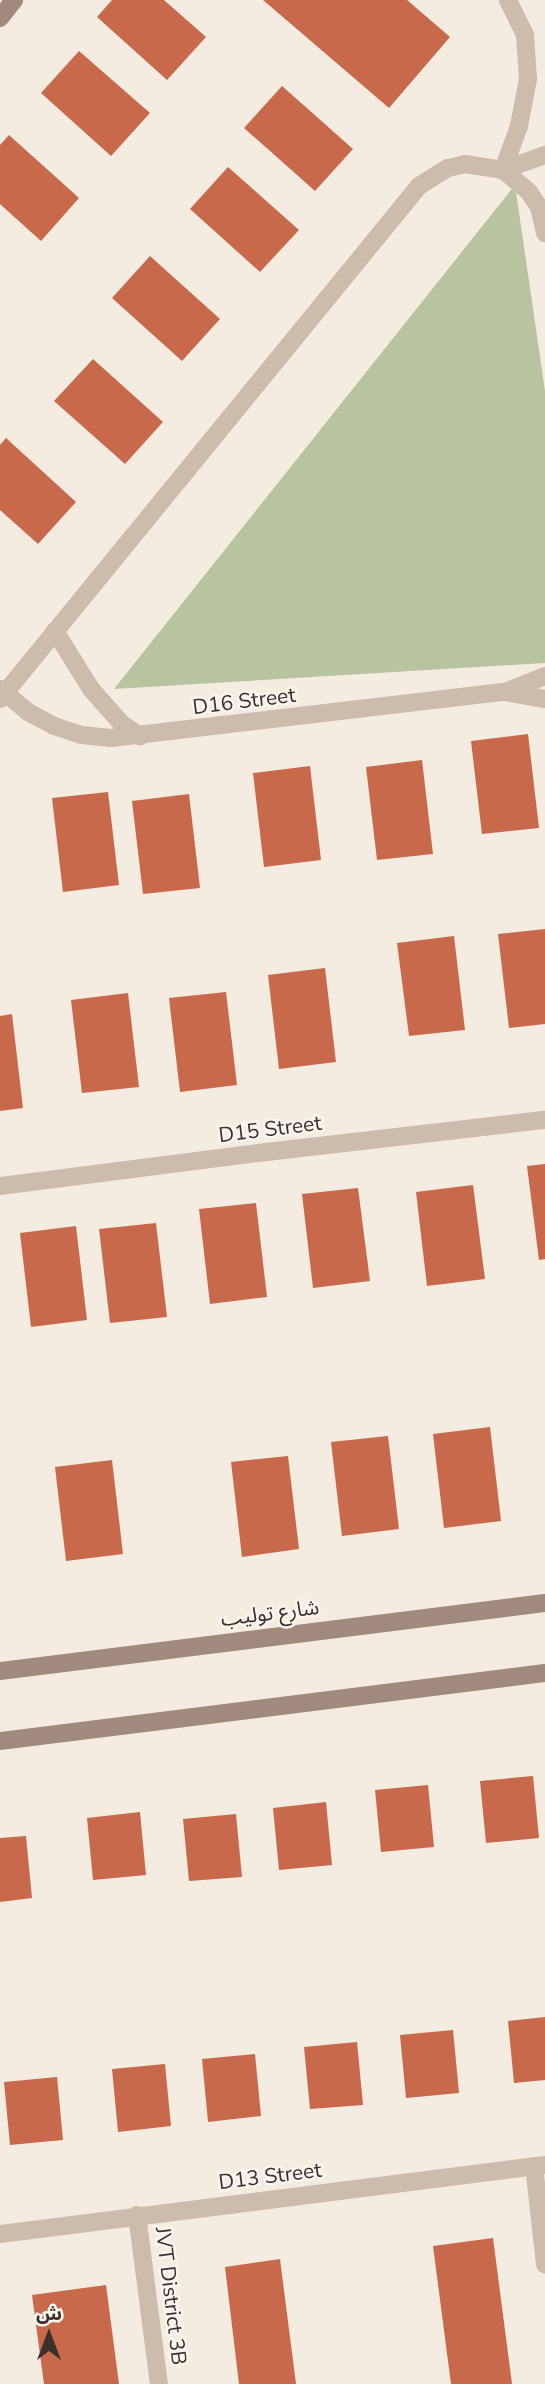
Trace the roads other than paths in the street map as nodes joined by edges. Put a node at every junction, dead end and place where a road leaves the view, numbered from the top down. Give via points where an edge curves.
1 (14, 0) edge
2 (508, 0) edge
3 (0, 18) edge
4 (545, 155) edge
5 (503, 170) junction
6 (545, 233) edge
7 (55, 631) junction
8 (545, 676) edge
9 (505, 692) junction
10 (2, 694) edge
11 (545, 699) edge
12 (140, 736) junction
13 (545, 1120) edge
14 (0, 1186) edge
15 (545, 1603) edge
16 (0, 1671) edge
17 (545, 1674) edge
18 (0, 1741) edge
19 (540, 2166) edge
20 (137, 2215) junction
21 (0, 2234) edge
22 (545, 2264) edge
23 (159, 2384) edge

1 - 3 street
2 - 5 street via 525,36 528,79 519,126
4 - 5 street
5 - 6 street via 534,200
5 - 7 street via 465,164 448,168 419,186
7 - 10 street
7 - 12 street via 91,689 122,724
8 - 9 street, D16 Street
9 - 11 street, D16 Street
9 - 12 street, D16 Street
10 - 12 street, D16 Street via 54,726 82,735
13 - 14 street, D15 Street
15 - 16 street, شارع توليب
17 - 18 street
19 - 20 street, D13 Street
19 - 22 street
20 - 21 street, D13 Street
20 - 23 street, JVT District 3B

